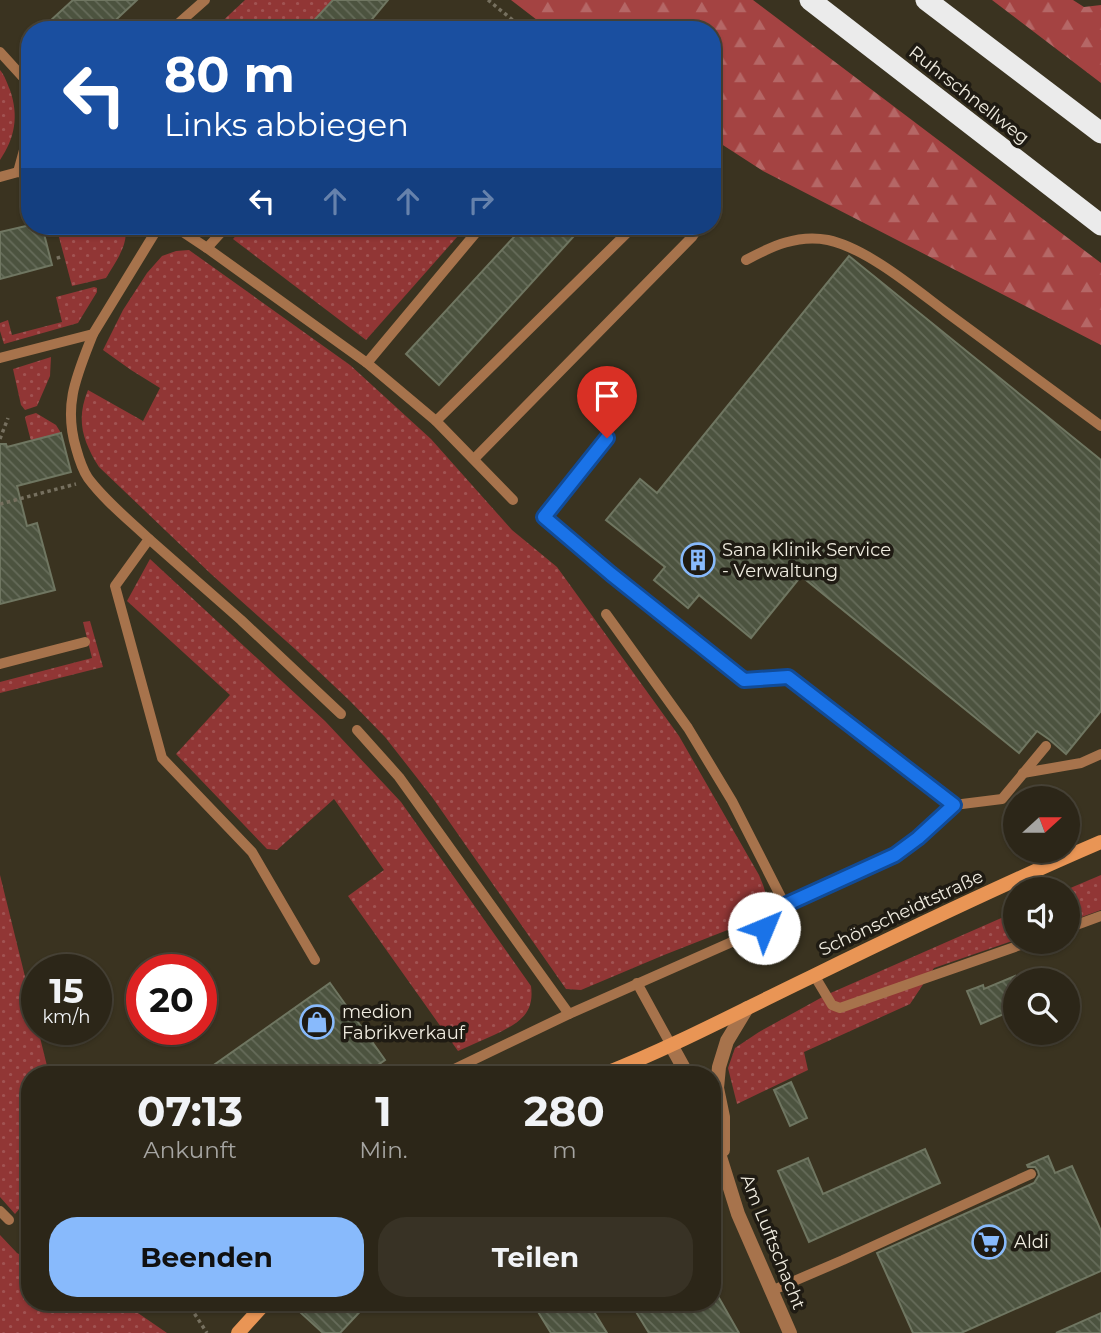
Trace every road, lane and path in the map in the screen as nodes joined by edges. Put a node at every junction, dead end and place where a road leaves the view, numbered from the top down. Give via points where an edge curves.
1 (205, 0) edge
2 (488, 0) edge
3 (810, 0) edge
4 (926, 0) edge
5 (181, 21) edge
6 (514, 21) edge
7 (0, 52) edge
8 (21, 75) edge
9 (1101, 133) edge
10 (21, 174) edge
11 (0, 177) edge
12 (1101, 225) edge
13 (154, 235) edge
14 (187, 235) edge
15 (219, 235) edge
16 (474, 235) edge
17 (625, 235) edge
18 (693, 235) edge
19 (207, 248) junction
20 (747, 260) dead end
21 (93, 334) junction
22 (0, 358) edge
23 (367, 363) junction
24 (8, 418) dead end
25 (436, 421) junction
26 (1101, 426) edge
27 (607, 438) dead end
28 (0, 439) edge
29 (474, 459) junction
30 (90, 480) junction
31 (513, 500) dead end
32 (0, 504) edge
33 (149, 539) junction
34 (607, 614) dead end
35 (85, 642) dead end
36 (0, 664) edge
37 (341, 713) dead end
38 (357, 730) dead end
39 (1046, 746) dead end
40 (1101, 754) edge
41 (1023, 773) junction
42 (954, 805) junction
43 (1101, 842) edge
44 (785, 905) junction
45 (1101, 916) edge
46 (1080, 924) edge
47 (1003, 951) edge
48 (315, 960) dead end
49 (814, 975) junction
50 (637, 983) junction
51 (747, 1008) junction
52 (569, 1014) junction
53 (671, 1045) junction
54 (461, 1066) edge
55 (622, 1066) edge
56 (683, 1066) edge
57 (719, 1066) edge
58 (721, 1107) edge
59 (721, 1137) edge
60 (1031, 1174) dead end
61 (721, 1175) edge
62 (0, 1211) edge
63 (9, 1220) dead end
64 (771, 1291) junction
65 (193, 1311) edge
66 (258, 1311) edge
67 (207, 1333) edge
68 (238, 1333) edge
69 (790, 1333) edge

1 - 5 lane
2 - 6 path
3 - 12 highway, Ruhrschnellweg
4 - 9 highway
7 - 8 lane
10 - 11 lane
13 - 21 lane
14 - 19 lane
15 - 19 lane
16 - 23 lane
17 - 25 lane
18 - 29 lane
19 - 23 lane
20 - 26 lane via 771,246 796,240 850,246
21 - 22 lane
21 - 30 lane via 71,407 74,441
23 - 25 lane
24 - 28 path
25 - 29 lane
27 - 42 lane via 544,517 744,680 788,677
29 - 31 lane
30 - 32 path
30 - 33 lane
33 - 37 lane
33 - 48 lane via 115,586 162,758 252,852
34 - 44 lane via 688,728 732,801
35 - 36 lane
38 - 52 lane via 399,776
39 - 41 lane
40 - 41 lane via 1082,763
41 - 42 lane via 1002,799
42 - 44 lane via 895,855
43 - 49 street, Schönscheidtstraße
44 - 50 lane via 777,922
45 - 46 lane
47 - 49 lane via 840,1008 832,1005
49 - 51 street, Schönscheidtstraße
50 - 52 lane
50 - 53 lane
51 - 53 street, Schönscheidtstraße
51 - 57 street, Am Luftschacht via 727,1041
52 - 54 lane
53 - 55 street, Schönscheidtstraße
53 - 56 street
58 - 59 street, Am Luftschacht
60 - 64 lane
61 - 64 street, Am Luftschacht
62 - 63 lane
64 - 69 street, Am Luftschacht
65 - 67 path
66 - 68 street

